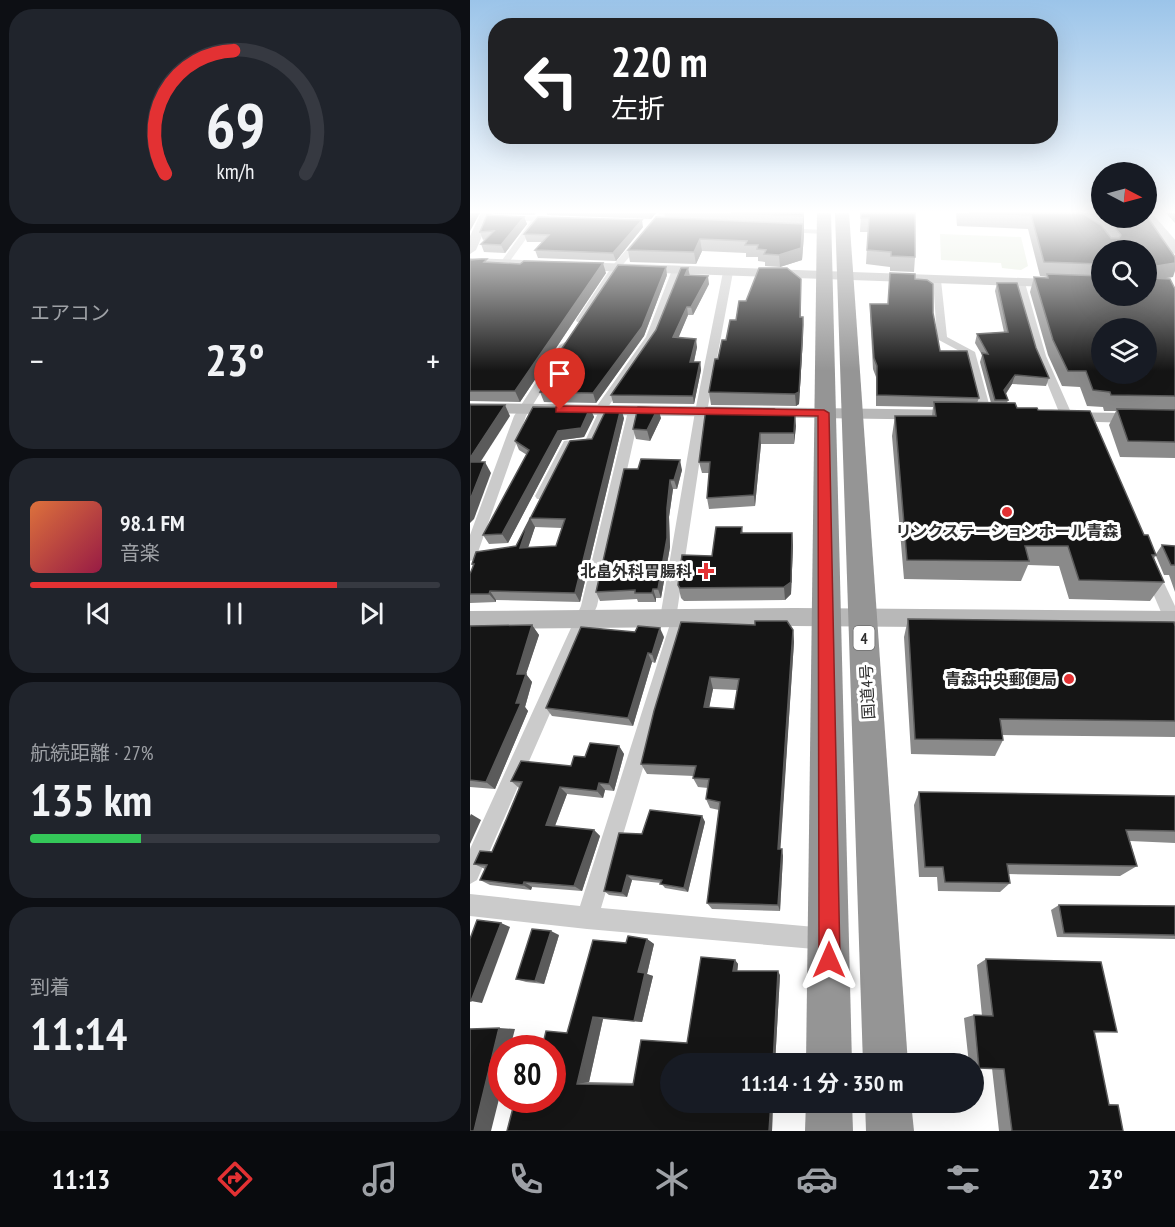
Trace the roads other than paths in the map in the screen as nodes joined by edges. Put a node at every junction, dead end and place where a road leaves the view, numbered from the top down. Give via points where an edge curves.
1 (582, 266) edge
2 (834, 266) edge
3 (616, 267) junction
4 (677, 270) junction
5 (728, 272) junction
6 (835, 276) junction
7 (936, 280) junction
8 (1020, 282) junction
9 (1091, 285) edge
10 (470, 408) edge
11 (524, 409) junction
12 (602, 410) junction
13 (634, 411) junction
14 (701, 412) junction
15 (838, 413) junction
16 (991, 415) joint
17 (1044, 416) edge
18 (1067, 417) junction
19 (1087, 417) junction
20 (1175, 419) edge
21 (1095, 435) edge
22 (536, 507) edge
23 (474, 553) edge
24 (1144, 553) edge
25 (674, 618) junction
26 (827, 618) junction
27 (863, 618) junction
28 (583, 619) junction
29 (470, 620) edge
30 (1174, 623) edge
31 (470, 873) edge
32 (470, 905) edge
33 (587, 918) junction
34 (829, 939) junction
35 (829, 1053) edge
36 (885, 1053) edge
37 (829, 1113) edge
38 (889, 1113) edge
39 (829, 1131) edge
40 (890, 1131) edge

1 - 3 street
2 - 6 highway, 国道4号 / 4
3 - 4 street
3 - 11 street
4 - 5 street
4 - 12 street via 651,337
5 - 6 street
5 - 14 street
6 - 7 street
6 - 15 highway, 国道4号 / 4
7 - 8 street
7 - 16 street via 942,339 970,352
8 - 9 street
8 - 18 street via 1041,356
10 - 11 street
11 - 12 street
11 - 23 street
12 - 13 street
12 - 22 street via 591,443 568,444
13 - 14 street
13 - 28 street
14 - 15 street
14 - 25 street
15 - 16 street
15 - 26 highway, 国道4号 / 4
15 - 27 highway, 国道4号 / 4
17 - 18 street
18 - 19 street
19 - 20 street
19 - 21 street
24 - 30 street
25 - 26 street
25 - 28 street
25 - 33 street
26 - 27 street
26 - 34 highway, 国道4号 / 4
27 - 30 street
27 - 36 highway, 国道4号 / 4
28 - 29 street
28 - 31 street
32 - 33 street
33 - 34 street
34 - 35 highway, 国道4号 / 4
37 - 39 highway
38 - 40 highway

